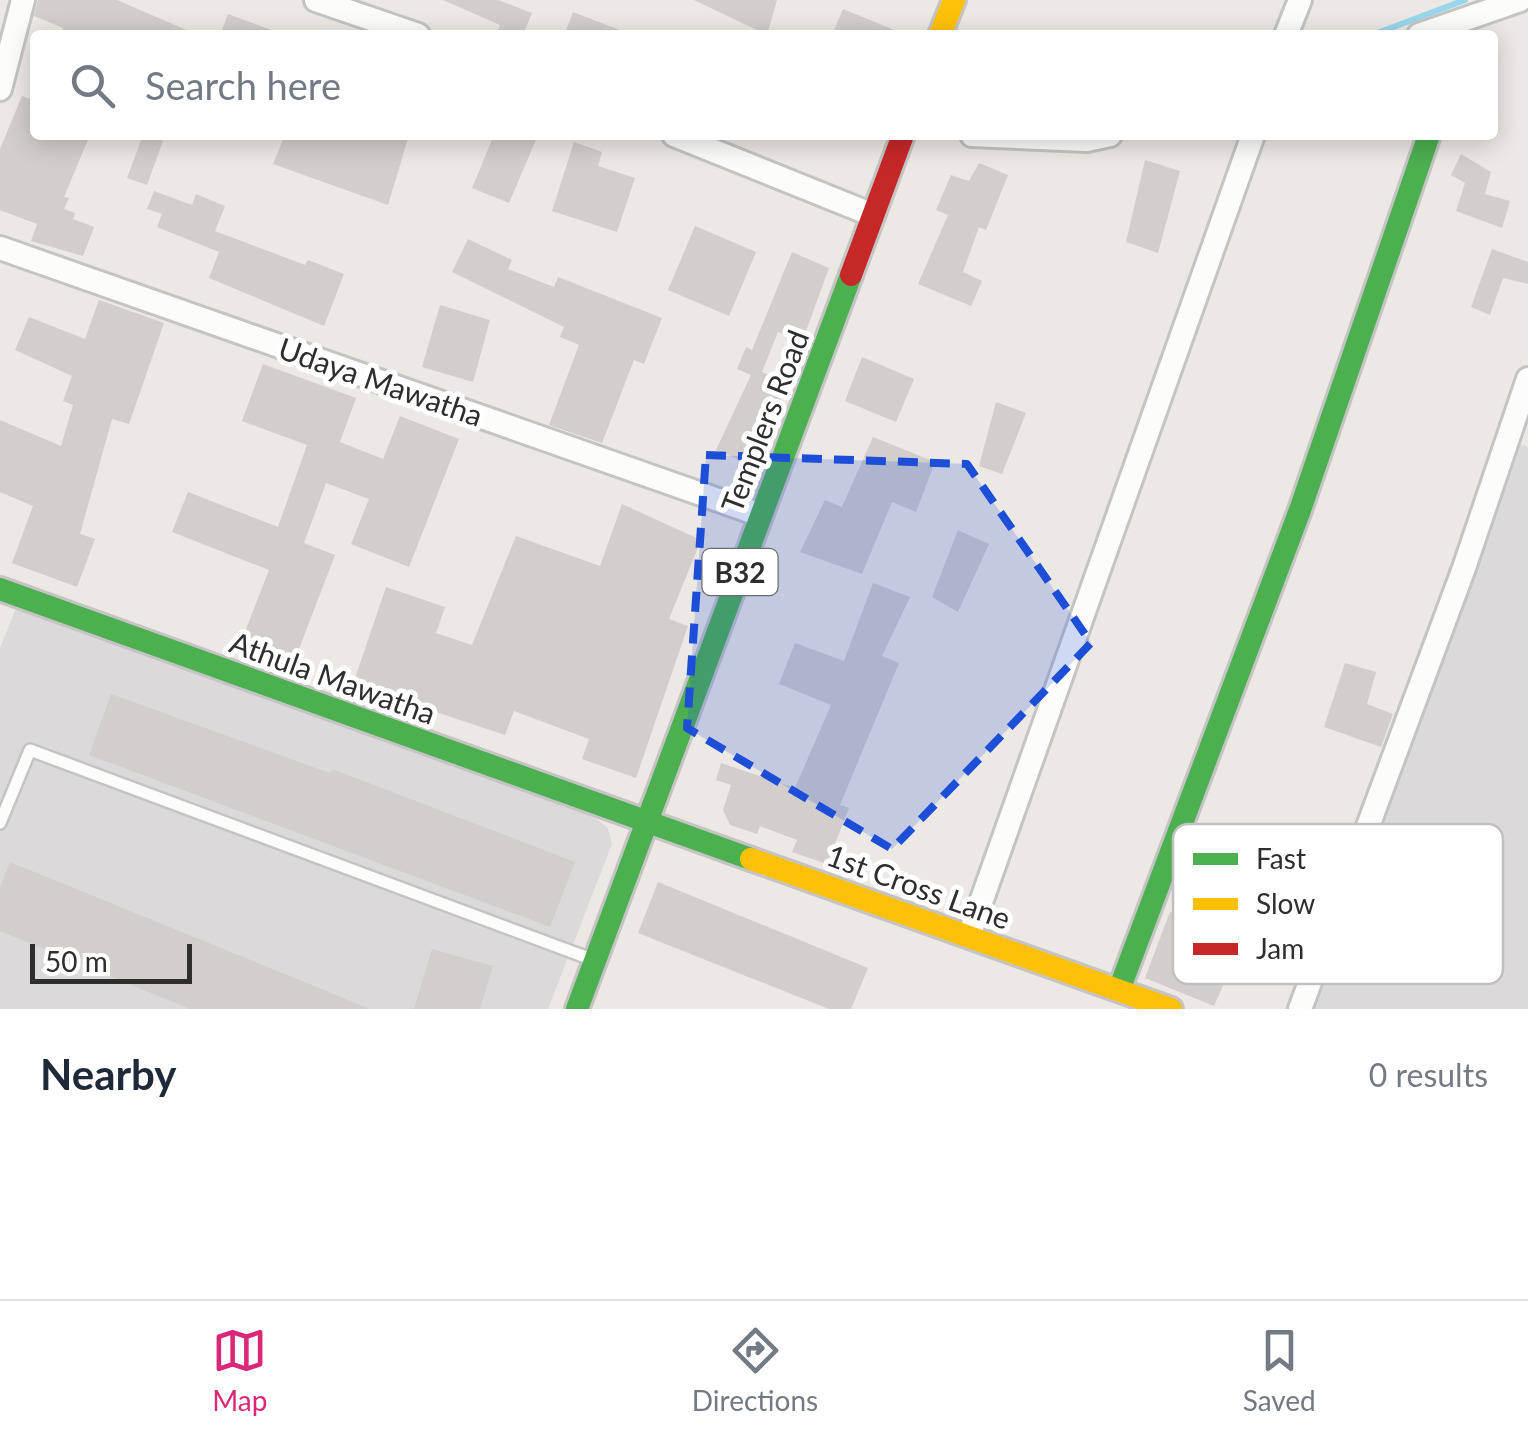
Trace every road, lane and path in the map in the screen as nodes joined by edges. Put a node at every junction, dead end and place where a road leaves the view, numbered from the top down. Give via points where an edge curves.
1 (23, 0) edge
2 (316, 0) edge
3 (927, 0) edge
4 (1520, 0) edge
5 (1296, 1) edge
6 (948, 16) edge
7 (1466, 27) edge
8 (403, 30) edge
9 (1287, 30) edge
10 (0, 88) edge
11 (686, 140) edge
12 (901, 140) edge
13 (1251, 140) edge
14 (1427, 140) edge
15 (873, 215) junction
16 (0, 248) edge
17 (1528, 379) edge
18 (761, 515) junction
19 (0, 588) edge
20 (648, 819) junction
21 (0, 823) edge
22 (1181, 824) edge
23 (1369, 824) edge
24 (1173, 845) edge
25 (968, 936) junction
26 (595, 961) junction
27 (1309, 984) edge
28 (1118, 990) junction
29 (576, 1009) edge
30 (1171, 1009) edge
31 (1300, 1009) edge

1 - 10 street
2 - 8 street
3 - 6 street
4 - 7 street
5 - 9 street
11 - 15 street
12 - 15 street, Templers Road / B32
13 - 25 street
14 - 22 street via 1300,510
15 - 18 street, Templers Road / B32
16 - 18 street, Udaya Mawatha
17 - 23 street
18 - 20 street, Templers Road / B32
19 - 20 street, Athula Mawatha
20 - 25 street, 1st Cross Lane
20 - 26 street, Templers Road / B32
21 - 26 lane via 30,750
24 - 28 street
25 - 28 street, 1st Cross Lane
26 - 29 street, Templers Road / B32
27 - 31 street
28 - 30 street, 1st Cross Lane

